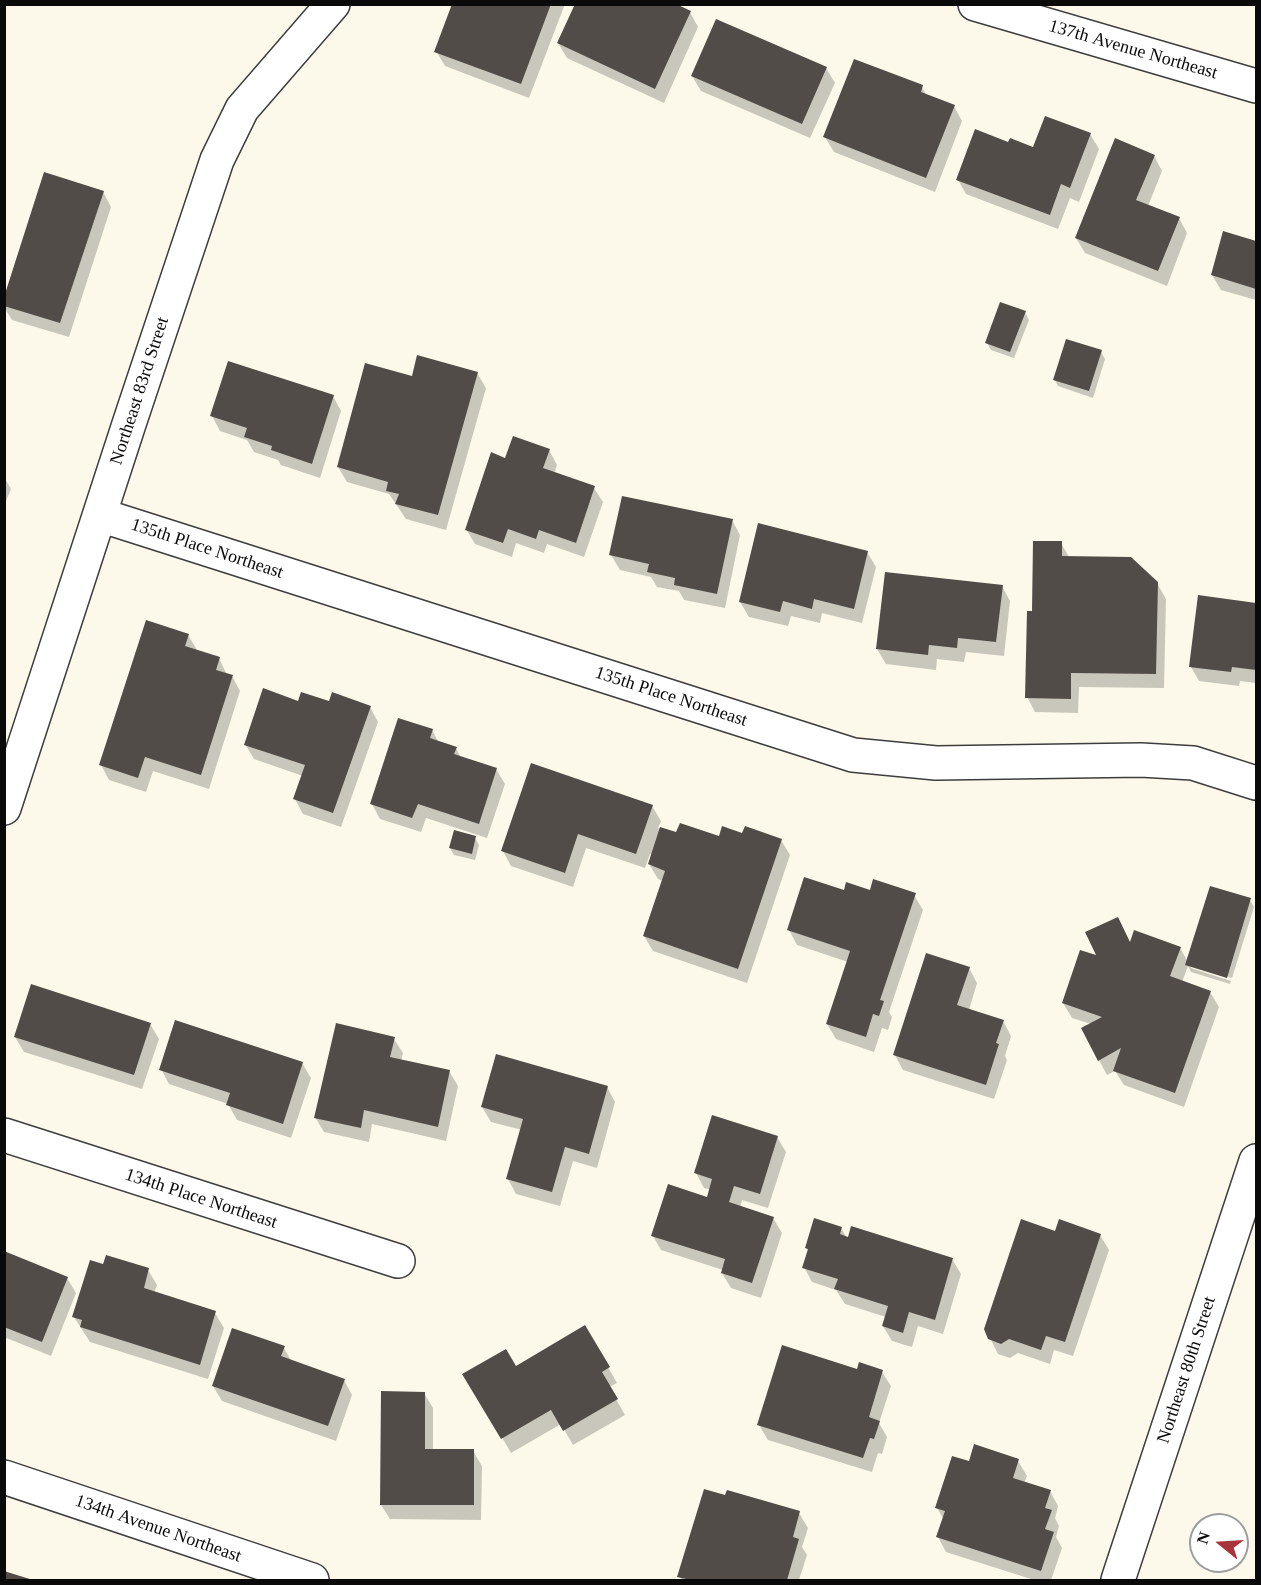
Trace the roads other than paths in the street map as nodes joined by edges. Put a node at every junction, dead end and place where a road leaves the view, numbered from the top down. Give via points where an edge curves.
1 (333, 4) edge
2 (975, 4) edge
3 (1257, 86) edge
4 (100, 515) junction
5 (1257, 783) edge
6 (4, 808) edge
7 (4, 1136) edge
8 (1257, 1161) edge
9 (1249, 1212) edge
10 (398, 1261) dead end
11 (4, 1477) edge
12 (312, 1581) edge
13 (1118, 1581) edge

1 - 4 street, Northeast 83rd Street via 242,109 217,160
2 - 3 street, 137th Avenue Northeast
4 - 5 street, 135th Place Northeast via 853,755 936,764 1182,762
4 - 6 street, Northeast 83rd Street
7 - 10 street, 134th Place Northeast
8 - 9 street, Northeast 80th Street
9 - 13 street, Northeast 80th Street
11 - 12 street, 134th Avenue Northeast

